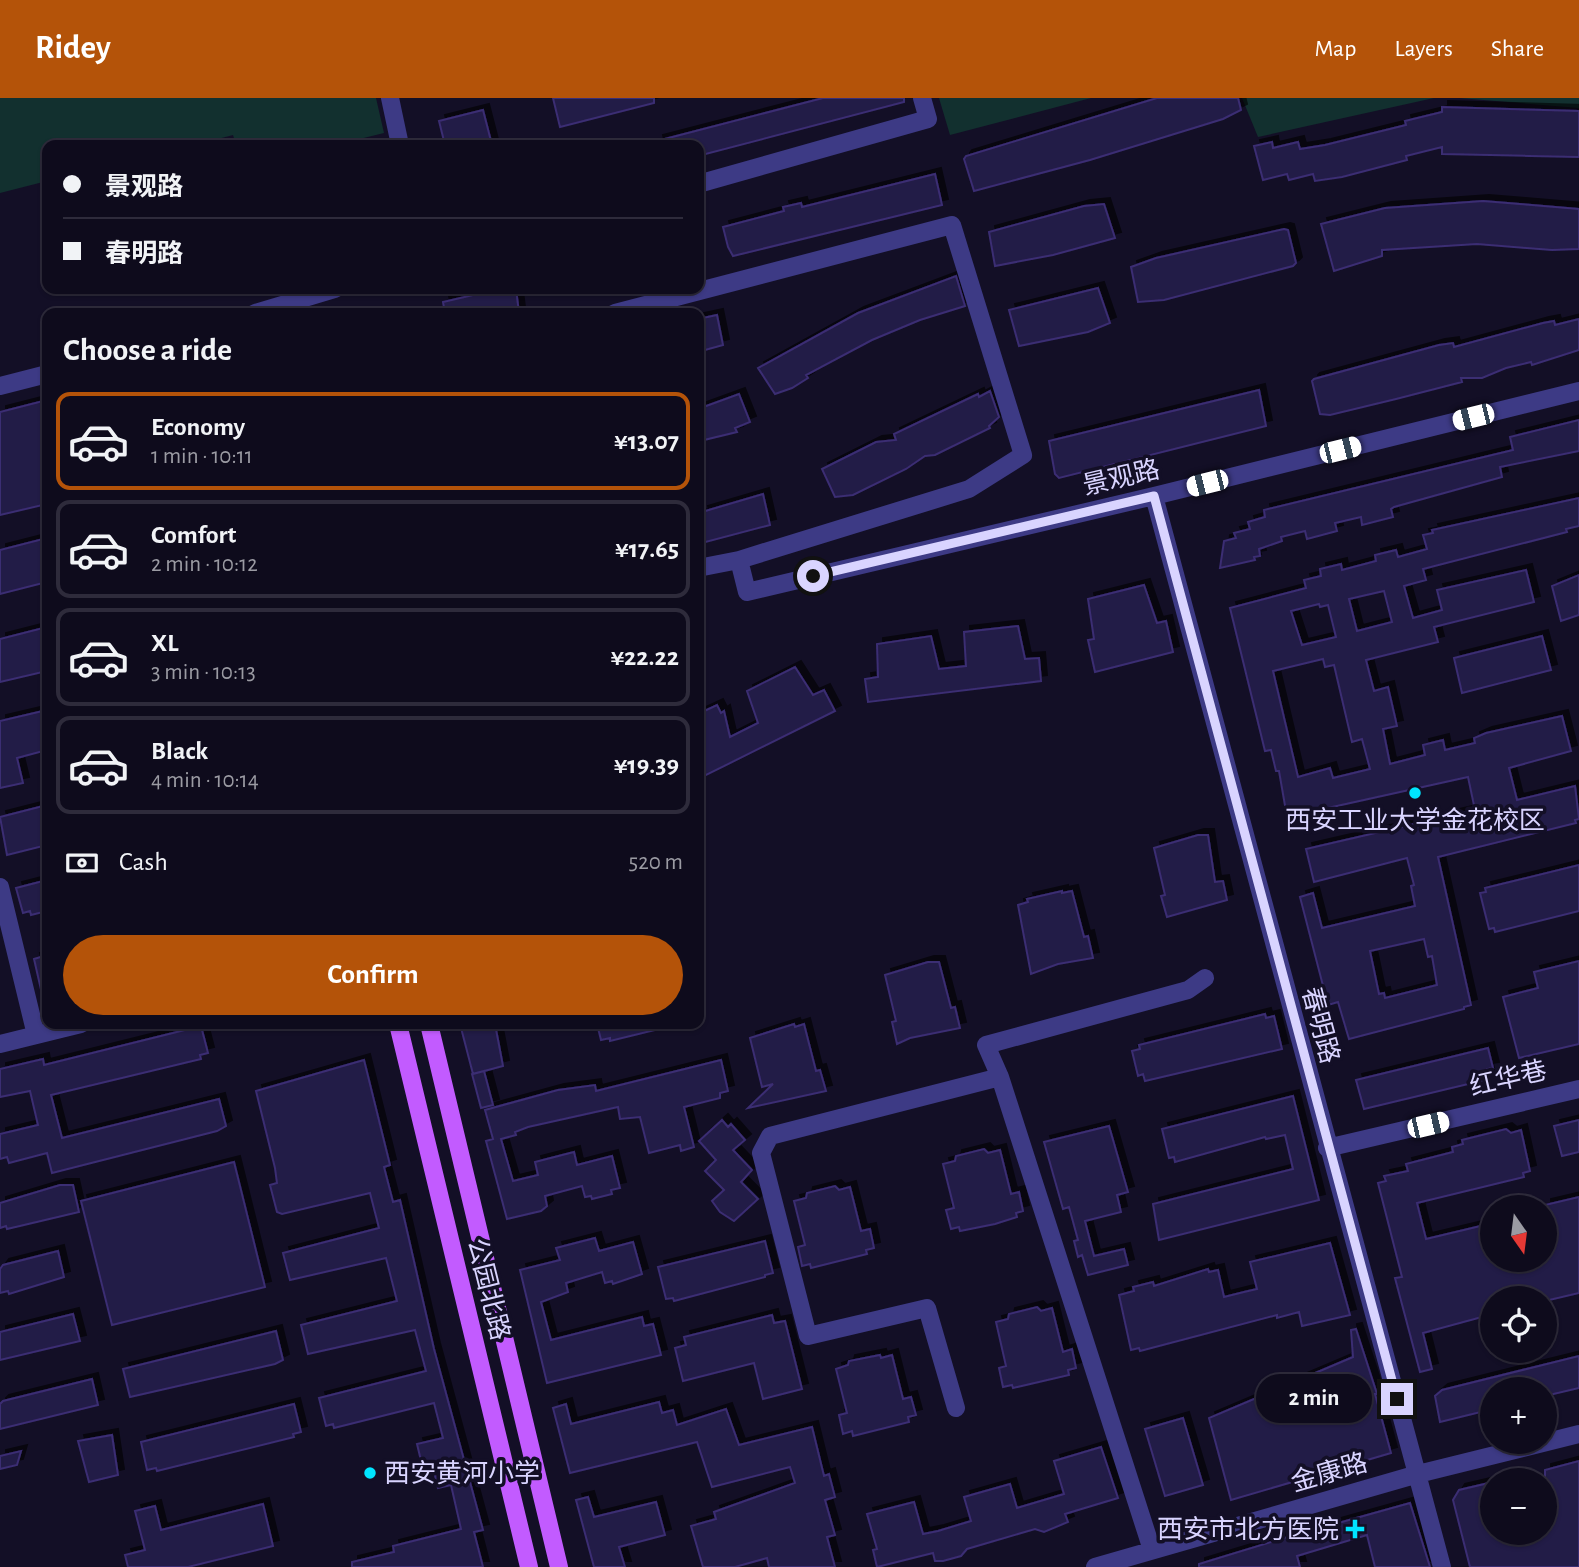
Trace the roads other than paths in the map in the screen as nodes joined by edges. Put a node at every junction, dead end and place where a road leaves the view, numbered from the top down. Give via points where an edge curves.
1 (390, 98) edge
2 (922, 98) edge
3 (399, 140) edge
4 (704, 182) edge
5 (704, 290) edge
6 (318, 294) edge
7 (688, 294) edge
8 (272, 308) edge
9 (634, 308) edge
10 (42, 375) edge
11 (0, 386) edge
12 (1579, 391) edge
13 (1154, 496) junction
14 (739, 560) junction
15 (704, 567) edge
16 (0, 887) edge
17 (1205, 978) dead end
18 (61, 1029) edge
19 (399, 1029) edge
20 (430, 1029) edge
21 (36, 1035) junction
22 (0, 1044) edge
23 (1000, 1077) junction
24 (1579, 1089) edge
25 (1327, 1149) junction
26 (956, 1408) dead end
27 (1579, 1434) edge
28 (1418, 1474) junction
29 (1152, 1550) junction
30 (530, 1567) edge
31 (559, 1567) edge
32 (1095, 1567) edge
33 (1442, 1567) edge

1 - 3 street
2 - 4 street via 928,119
5 - 14 street via 952,225 1023,455 970,489
6 - 8 street
7 - 9 street
10 - 11 street
12 - 13 street, 景观路
13 - 14 street, 景观路 via 747,592
13 - 25 street, 春明路
14 - 15 street
16 - 21 street
17 - 23 street via 1188,990 986,1045
18 - 21 street
19 - 30 main road, 公园北路
20 - 31 main road, 公园北路
21 - 22 street
23 - 26 street via 770,1136 761,1153 808,1336 927,1308
23 - 29 street
24 - 25 street, 红华巷
25 - 28 street, 春明路
27 - 28 street, 金康路
28 - 29 street, 金康路
28 - 33 street, 春明路
29 - 32 street, 金康路

